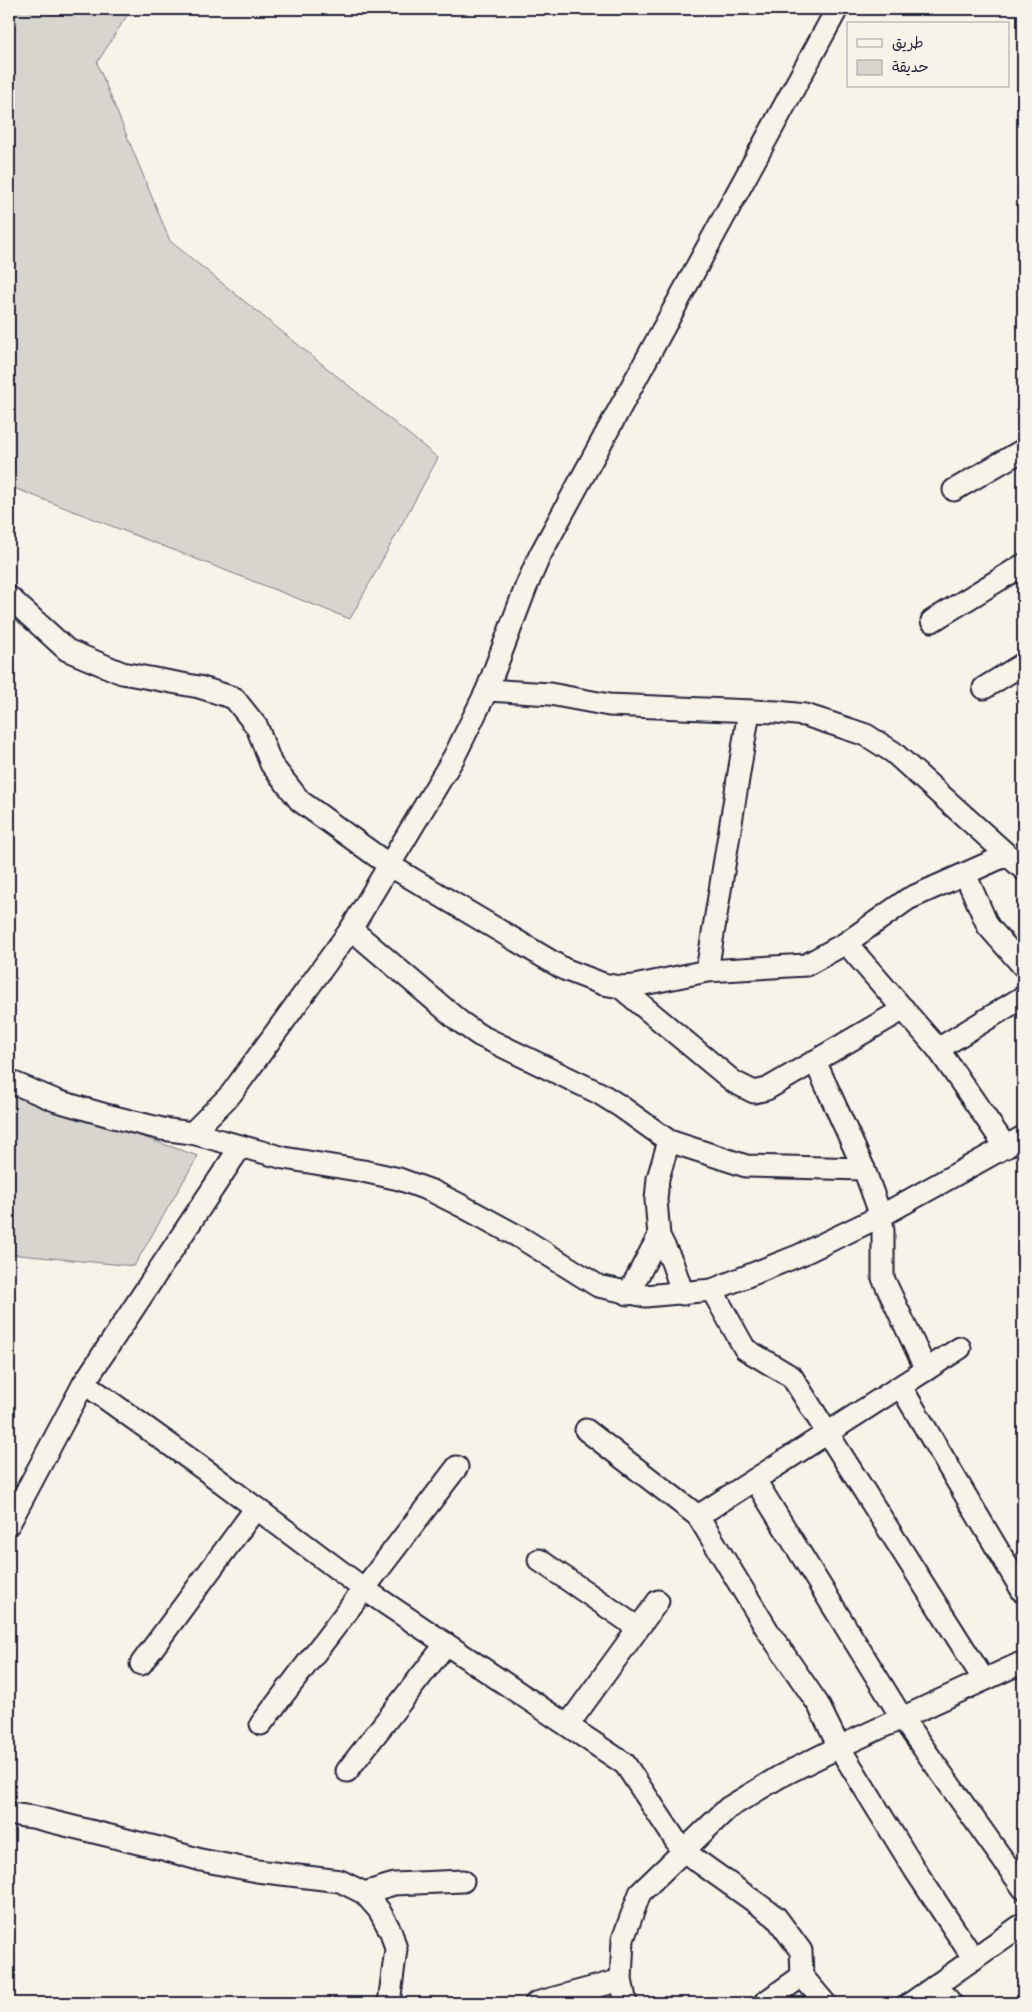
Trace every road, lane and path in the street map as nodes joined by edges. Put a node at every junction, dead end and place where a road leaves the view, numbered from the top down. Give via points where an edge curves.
1 (837, 9) edge
2 (1023, 450) edge
3 (954, 490) dead end
4 (1023, 565) edge
5 (9, 598) edge
6 (932, 621) dead end
7 (1023, 664) edge
8 (984, 688) dead end
9 (487, 690) junction
10 (750, 711) junction
11 (1006, 855) junction
12 (389, 865) junction
13 (1023, 870) edge
14 (965, 874) junction
15 (352, 928) junction
16 (846, 943) junction
17 (1023, 966) edge
18 (707, 971) junction
19 (620, 987) junction
20 (1023, 997) edge
21 (904, 1009) junction
22 (938, 1049) junction
23 (815, 1061) junction
24 (9, 1081) edge
25 (192, 1134) junction
26 (669, 1141) junction
27 (1015, 1142) edge
28 (241, 1146) junction
29 (864, 1168) junction
30 (881, 1216) junction
31 (660, 1236) junction
32 (712, 1290) junction
33 (628, 1294) junction
34 (683, 1294) junction
35 (960, 1348) dead end
36 (926, 1370) junction
37 (84, 1383) junction
38 (900, 1387) junction
39 (586, 1430) dead end
40 (828, 1434) junction
41 (457, 1467) dead end
42 (755, 1480) junction
43 (256, 1508) junction
44 (698, 1516) junction
45 (9, 1524) edge
46 (539, 1560) dead end
47 (364, 1590) junction
48 (1023, 1592) edge
49 (658, 1601) dead end
50 (638, 1628) junction
51 (446, 1644) junction
52 (1023, 1662) edge
53 (141, 1664) dead end
54 (984, 1680) junction
55 (902, 1718) junction
56 (262, 1724) dead end
57 (568, 1726) junction
58 (839, 1747) junction
59 (347, 1771) dead end
60 (9, 1814) edge
61 (682, 1850) junction
62 (463, 1881) dead end
63 (1023, 1888) edge
64 (364, 1893) junction
65 (1023, 1924) edge
66 (974, 1959) junction
67 (802, 1976) junction
68 (621, 1980) junction
69 (936, 1986) junction
70 (390, 2003) edge
71 (536, 2003) edge
72 (626, 2003) edge
73 (764, 2003) edge
74 (825, 2003) edge
75 (911, 2003) edge
76 (951, 2003) edge

1 - 9 street via 540,555
2 - 3 street
4 - 6 street
5 - 12 street via 67,650 122,673 199,687 234,698 257,727 271,764 300,801
7 - 8 street
9 - 10 street via 550,694 609,705
9 - 12 street via 454,757
10 - 11 street via 806,715 866,736 893,752
10 - 18 street
11 - 13 street
11 - 14 street
12 - 15 street
12 - 19 street via 564,969 586,979
14 - 16 street via 908,899
14 - 17 street via 988,926
15 - 25 street via 231,1094
15 - 26 street via 479,1035 599,1093
16 - 18 street via 806,965
16 - 21 street
18 - 19 street
19 - 23 street via 746,1090 767,1089
20 - 22 street
21 - 22 street
21 - 23 street
22 - 27 street
23 - 29 street
24 - 25 street via 57,1101
25 - 28 street
26 - 29 street via 746,1166
26 - 31 street via 657,1192
27 - 30 street
28 - 33 street via 284,1158 399,1179 432,1191 523,1239 598,1286
28 - 37 street
29 - 30 street
30 - 32 street via 800,1255
30 - 36 street via 883,1278
31 - 33 street
31 - 34 street
32 - 34 street
32 - 40 street via 745,1349 792,1377
33 - 34 street
35 - 36 street
36 - 38 street
37 - 43 street
37 - 45 street
38 - 40 street
38 - 48 street
39 - 44 street
40 - 42 street
40 - 54 street
41 - 47 street
42 - 44 street
42 - 55 street
43 - 47 street
43 - 53 street
44 - 58 street via 768,1631 818,1704
46 - 50 street
47 - 51 street
47 - 56 street
49 - 50 street
50 - 57 street
51 - 57 street
51 - 59 street
52 - 54 street
54 - 55 street
55 - 58 street
55 - 63 street
57 - 61 street via 625,1764
58 - 61 street via 779,1777 728,1808
58 - 66 street
60 - 64 street via 33,1817 201,1860 257,1871 340,1881
61 - 67 street via 776,1917 801,1951
61 - 68 street via 640,1893 623,1939
62 - 64 street via 394,1884
64 - 70 street via 380,1910 396,1949
65 - 66 street
66 - 69 street
67 - 73 street
67 - 74 street
68 - 71 street
68 - 72 street
69 - 75 street
69 - 76 street

